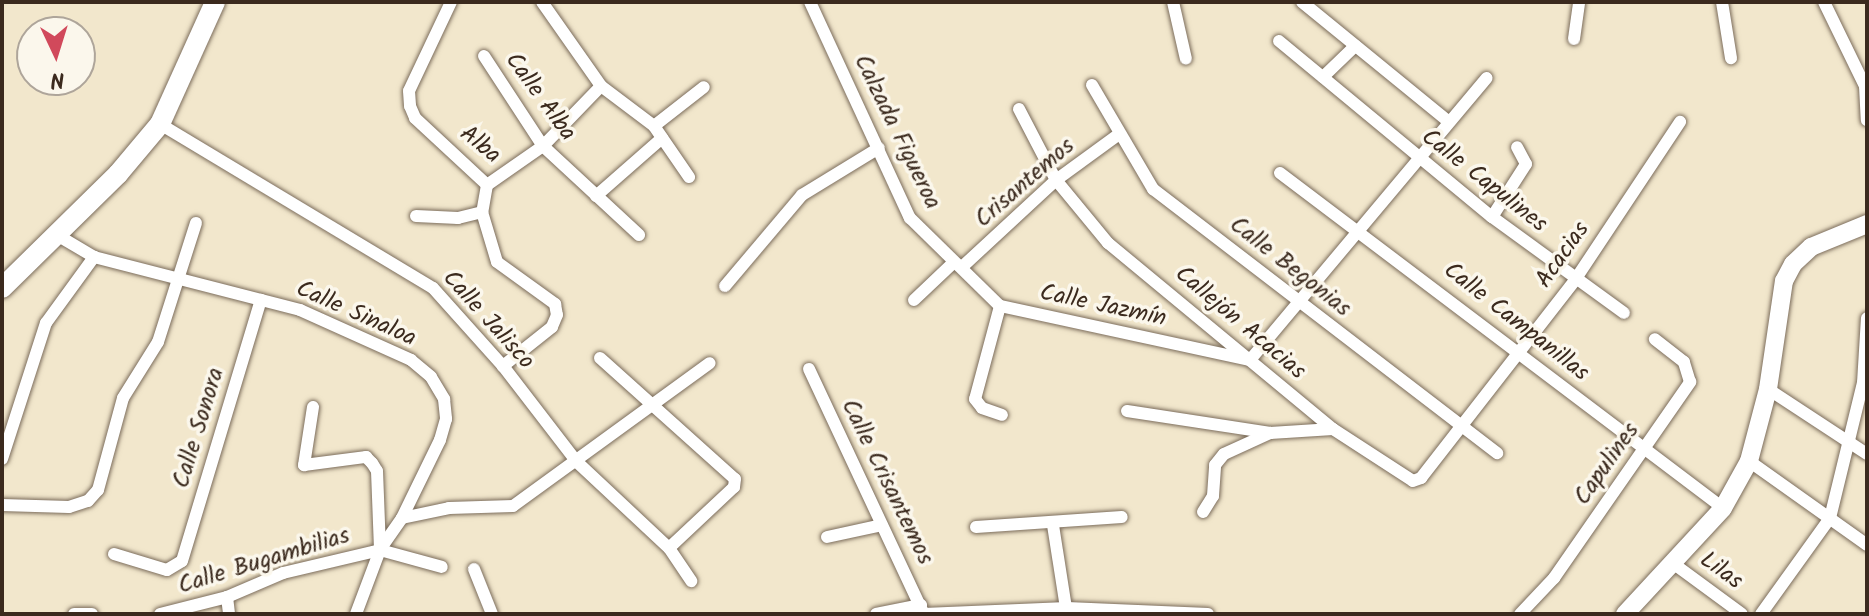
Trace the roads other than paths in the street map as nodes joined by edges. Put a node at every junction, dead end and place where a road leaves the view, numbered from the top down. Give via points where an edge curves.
1 (215, 2) edge
2 (451, 2) edge
3 (542, 2) edge
4 (810, 2) edge
5 (1173, 2) edge
6 (1302, 2) edge
7 (1579, 2) edge
8 (1722, 2) edge
9 (1824, 2) edge
10 (1574, 39) dead end
11 (1279, 41) dead end
12 (1355, 46) junction
13 (484, 56) dead end
14 (1731, 58) dead end
15 (1186, 59) dead end
16 (1323, 77) junction
17 (1487, 78) dead end
18 (1092, 85) dead end
19 (601, 86) junction
20 (704, 87) dead end
21 (1019, 109) dead end
22 (1867, 120) edge
23 (1448, 121) junction
24 (1680, 122) dead end
25 (160, 124) junction
26 (654, 126) junction
27 (1118, 135) junction
28 (662, 138) junction
29 (543, 146) junction
30 (1517, 147) dead end
31 (879, 148) junction
32 (1418, 158) junction
33 (1280, 173) dead end
34 (689, 177) dead end
35 (1056, 180) junction
36 (487, 185) junction
37 (596, 196) junction
38 (482, 212) junction
39 (416, 216) dead end
40 (1492, 217) junction
41 (196, 223) dead end
42 (1867, 224) edge
43 (1359, 230) junction
44 (57, 235) junction
45 (639, 235) dead end
46 (94, 257) junction
47 (958, 265) junction
48 (179, 275) junction
49 (1575, 280) junction
50 (725, 286) dead end
51 (2, 288) edge
52 (261, 300) junction
53 (914, 300) dead end
54 (1300, 302) junction
55 (1000, 306) junction
56 (1624, 313) dead end
57 (1867, 318) edge
58 (1655, 339) dead end
59 (1518, 351) junction
60 (600, 358) dead end
61 (1250, 360) junction
62 (710, 363) dead end
63 (503, 366) junction
64 (809, 369) dead end
65 (1768, 389) junction
66 (653, 406) junction
67 (313, 407) dead end
68 (1127, 411) dead end
69 (1002, 415) dead end
70 (1460, 425) junction
71 (1333, 429) junction
72 (1270, 433) junction
73 (1847, 440) junction
74 (1644, 450) junction
75 (1497, 453) dead end
76 (1867, 454) edge
77 (2, 459) edge
78 (1749, 461) junction
79 (577, 462) junction
80 (1413, 481) joint
81 (2, 505) edge
82 (1723, 508) junction
83 (1203, 512) dead end
84 (1122, 517) dead end
85 (402, 518) junction
86 (1830, 518) junction
87 (882, 525) junction
88 (1053, 525) junction
89 (976, 527) dead end
90 (827, 537) dead end
91 (1867, 545) edge
92 (669, 548) junction
93 (380, 550) junction
94 (114, 554) dead end
95 (1674, 564) junction
96 (442, 567) dead end
97 (474, 569) dead end
98 (691, 581) dead end
99 (227, 597) junction
100 (923, 611) edge
101 (1067, 611) edge
102 (74, 614) edge
103 (92, 614) edge
104 (160, 614) edge
105 (229, 614) edge
106 (356, 614) edge
107 (492, 614) edge
108 (876, 614) edge
109 (1208, 614) edge
110 (1520, 614) edge
111 (1625, 614) edge
112 (1742, 614) edge
113 (1761, 614) edge

1 - 25 main road
2 - 36 street, Alba via 409,91 415,118
3 - 19 street
4 - 31 street, Calzada Figueroa
5 - 15 street
6 - 12 street
7 - 10 street
8 - 14 street
9 - 22 street via 1865,86
11 - 16 street, Calle Capulines
12 - 16 street
12 - 23 street
13 - 29 street, Calle Alba
16 - 32 street, Calle Capulines
17 - 23 street
18 - 27 street, Calle Begonias
19 - 26 street
19 - 29 street, Alba
20 - 26 street
21 - 35 street, Callejón Acacias
23 - 32 street
24 - 49 street, Acacias
25 - 44 main road
25 - 63 street, Calle Jalisco via 433,288
26 - 28 street
27 - 35 street, Crisantemos
27 - 54 street, Calle Begonias via 1153,189
28 - 34 street
28 - 37 street
29 - 36 street, Alba
29 - 37 street, Calle Alba
30 - 40 street via 1526,164
31 - 47 street, Calzada Figueroa via 910,218
31 - 50 street via 802,195
32 - 40 street, Calle Capulines
32 - 43 street
33 - 43 street, Calle Campanillas
35 - 47 street, Crisantemos
35 - 61 street, Callejón Acacias via 1108,243
36 - 38 street
37 - 45 street, Calle Alba
38 - 39 street via 458,218
38 - 63 street via 497,262 555,304 557,315 552,327
40 - 49 street, Calle Capulines
41 - 48 street
42 - 65 street via 1811,247 1793,264 1784,281
43 - 54 street
43 - 59 street, Calle Campanillas
44 - 46 street, Calle Sinaloa
44 - 51 main road
46 - 48 street, Calle Sinaloa
46 - 77 street via 46,323
47 - 53 street, Crisantemos
47 - 55 street
48 - 52 street, Calle Sinaloa
48 - 81 street via 158,342 123,398 98,490 88,501 69,507
49 - 56 street, Calle Capulines
49 - 59 street, Acacias
52 - 85 street, Calle Sinaloa via 300,310 411,360 431,377 444,399 446,419
52 - 94 street, Calle Sonora via 177,568
54 - 61 street
54 - 70 street, Calle Begonias
55 - 61 street, Calle Jazmín
55 - 69 street via 975,399
57 - 73 street via 1863,383
58 - 74 street, Capulines via 1684,362 1690,382
59 - 70 street, Acacias
59 - 74 street, Calle Campanillas
60 - 66 street
61 - 71 street, Callejón Acacias
62 - 66 street
63 - 79 street, Calle Jalisco
64 - 87 street, Calle Crisantemos
65 - 73 street
65 - 78 street
66 - 79 street
66 - 92 street via 735,479 734,487
67 - 93 street via 304,465 366,457 372,463 377,471
68 - 72 street
70 - 75 street, Calle Begonias
70 - 80 street, Acacias
71 - 72 street
71 - 80 street, Callejón Acacias
72 - 83 street via 1224,454 1215,465 1213,496
73 - 76 street
73 - 86 street
74 - 82 street, Calle Campanillas
74 - 110 street, Capulines via 1554,578
78 - 82 street
78 - 86 street
79 - 85 street via 513,506 449,508
79 - 92 street, Calle Jalisco
82 - 95 street
84 - 88 street
85 - 93 street, Calle Sinaloa
86 - 91 street
86 - 113 street
87 - 90 street
87 - 100 street, Calle Crisantemos
88 - 89 street
88 - 101 street
92 - 98 street, Calle Jalisco
93 - 96 street
93 - 99 street, Calle Bugambilias via 283,573
93 - 106 street, Calle Sinaloa
95 - 111 street
95 - 112 street, Lilas
97 - 107 street
99 - 104 street, Calle Bugambilias
99 - 105 street
100 - 101 street
100 - 108 street
101 - 109 street
102 - 103 street

